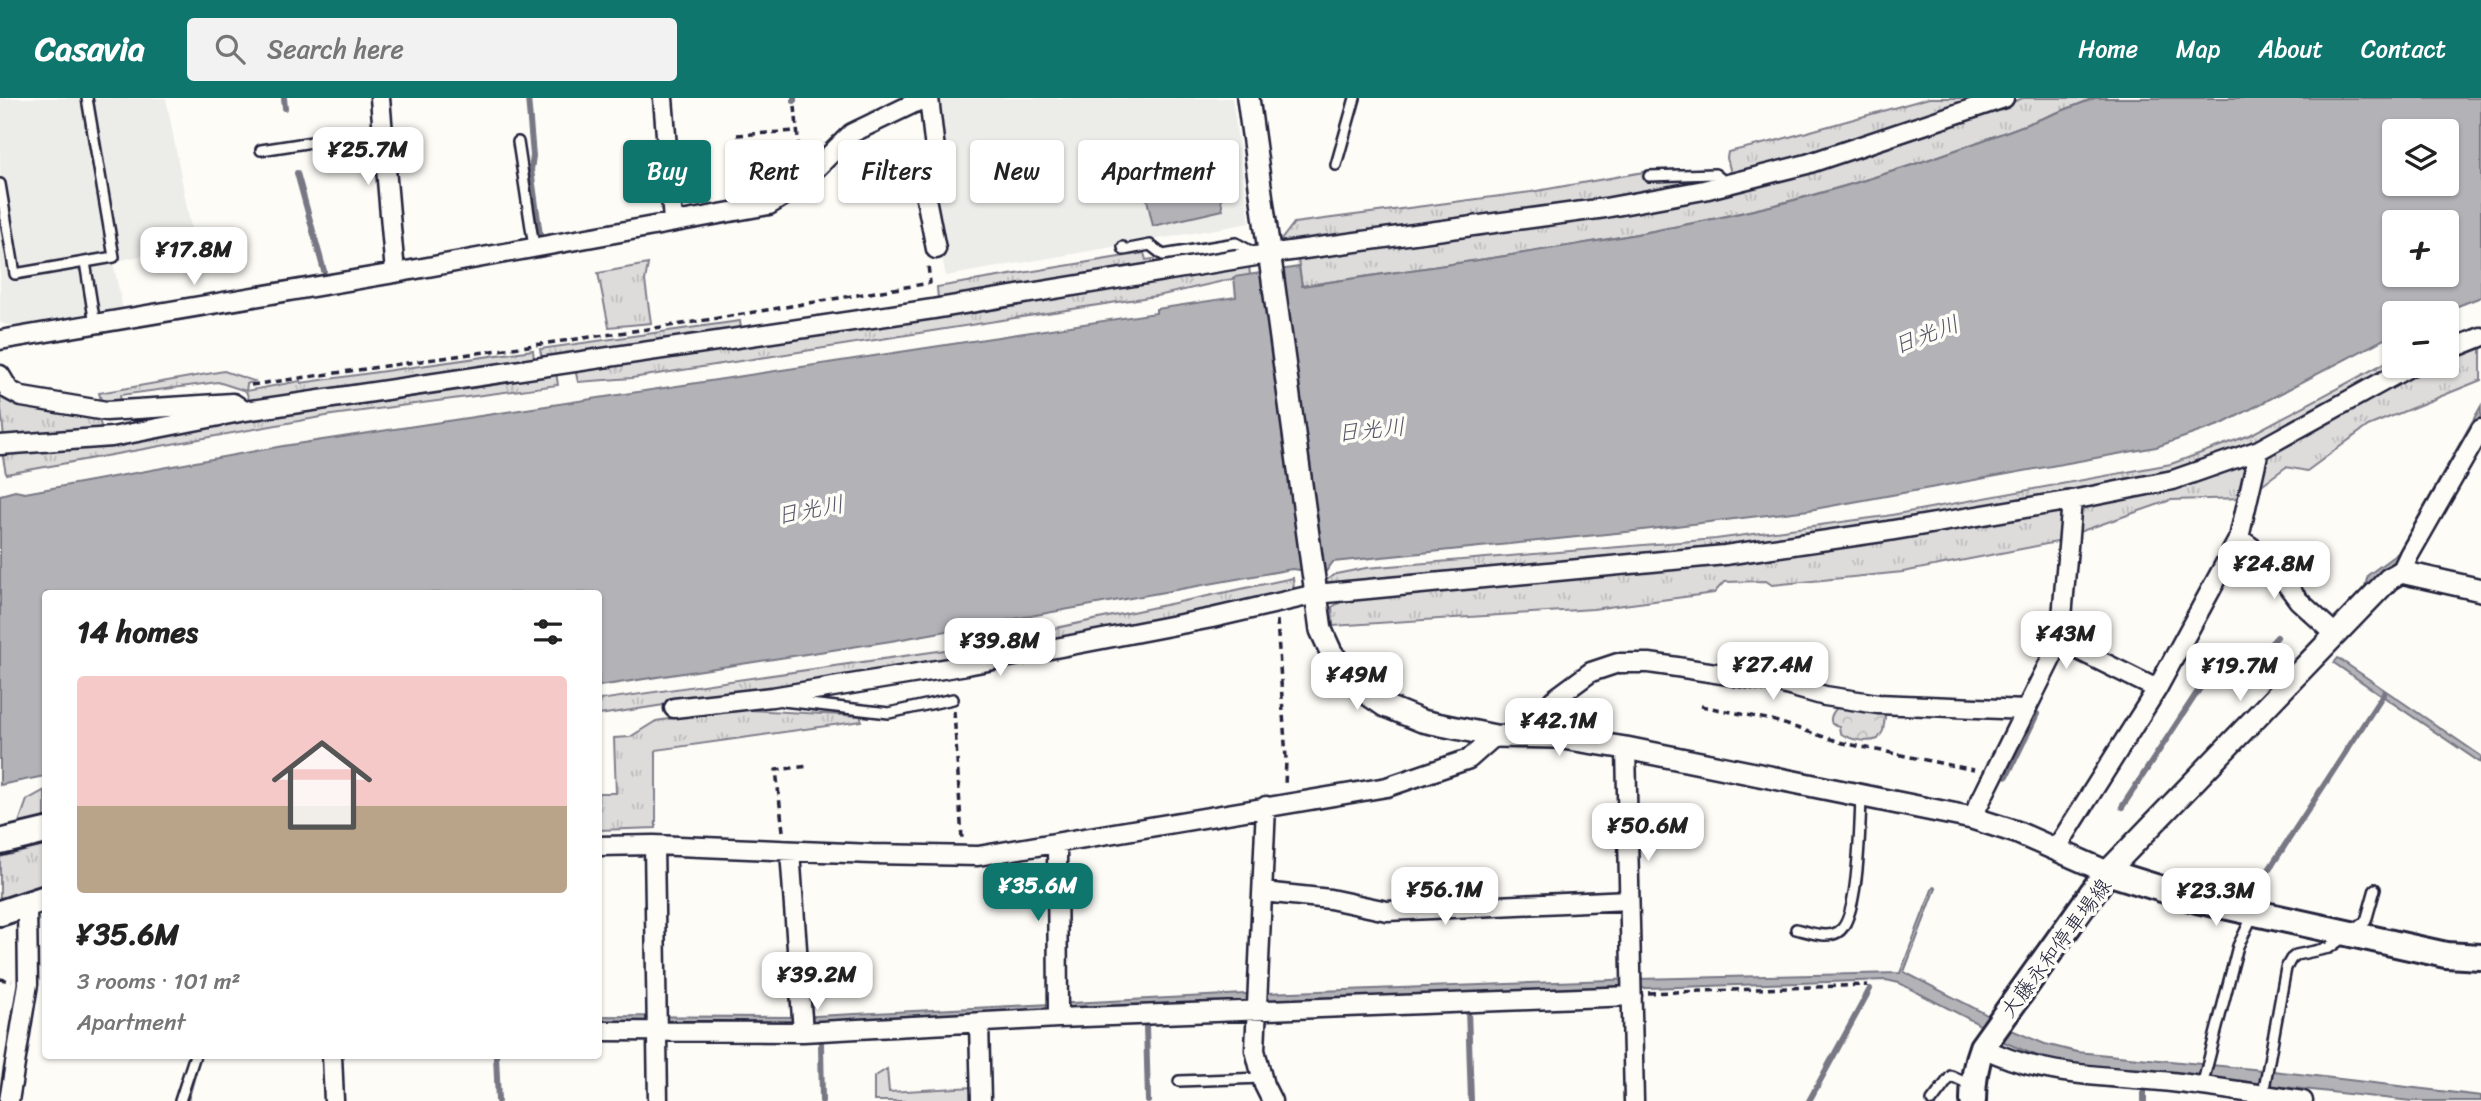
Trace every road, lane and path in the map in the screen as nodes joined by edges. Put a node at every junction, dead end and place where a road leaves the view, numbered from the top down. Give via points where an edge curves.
1 (87, 98) edge
2 (380, 98) edge
3 (663, 98) edge
4 (927, 98) edge
5 (1248, 98) edge
6 (1355, 98) edge
7 (2004, 98) edge
8 (795, 106) dead end
9 (383, 131) junction
10 (797, 131) junction
11 (737, 135) dead end
12 (798, 140) edge
13 (518, 142) dead end
14 (261, 150) dead end
15 (824, 160) edge
16 (1336, 165) dead end
17 (1649, 176) dead end
18 (0, 184) edge
19 (1728, 184) junction
20 (772, 203) edge
21 (673, 221) junction
22 (534, 247) junction
23 (1123, 247) dead end
24 (936, 249) joint
25 (1266, 258) junction
26 (85, 262) junction
27 (394, 273) junction
28 (95, 324) junction
29 (2481, 337) edge
30 (0, 340) edge
31 (2459, 346) edge
32 (0, 375) edge
33 (2389, 378) edge
34 (251, 385) dead end
35 (245, 411) junction
36 (2481, 429) edge
37 (0, 445) edge
38 (2259, 450) junction
39 (2072, 500) junction
40 (2239, 538) junction
41 (2402, 572) junction
42 (2481, 590) edge
43 (1316, 591) junction
44 (2335, 634) junction
45 (1279, 635) dead end
46 (2060, 641) junction
47 (2157, 689) junction
48 (772, 697) junction
49 (953, 699) joint
50 (1701, 705) dead end
51 (674, 708) dead end
52 (2025, 710) junction
53 (1495, 736) junction
54 (1532, 736) junction
55 (1626, 748) junction
56 (809, 766) dead end
57 (1994, 774) junction
58 (1861, 795) junction
59 (1285, 803) junction
60 (1266, 806) junction
61 (1972, 818) junction
62 (42, 832) edge
63 (0, 842) edge
64 (1057, 844) junction
65 (654, 845) junction
66 (602, 846) edge
67 (2056, 849) junction
68 (788, 851) junction
69 (963, 855) junction
70 (2107, 872) junction
71 (2375, 889) dead end
72 (1263, 892) junction
73 (1629, 900) junction
74 (36, 901) edge
75 (0, 913) edge
76 (2254, 913) junction
77 (1796, 929) dead end
78 (2350, 934) junction
79 (2481, 957) edge
80 (32, 976) edge
81 (1868, 985) dead end
82 (1632, 988) junction
83 (1257, 1002) junction
84 (1058, 1012) junction
85 (979, 1024) junction
86 (655, 1025) junction
87 (802, 1025) junction
88 (602, 1031) edge
89 (1991, 1036) junction
90 (194, 1059) edge
91 (332, 1059) edge
92 (1263, 1078) junction
93 (1179, 1081) dead end
94 (2202, 1084) junction
95 (2264, 1091) junction
96 (1973, 1094) edge
97 (9, 1101) edge
98 (180, 1101) edge
99 (334, 1101) edge
100 (658, 1101) edge
101 (982, 1101) edge
102 (1272, 1101) edge
103 (1634, 1101) edge
104 (1931, 1101) edge
105 (2303, 1101) edge

1 - 26 lane via 114,257
2 - 9 street
3 - 21 street
4 - 15 street via 852,133
4 - 24 street via 939,184 925,193
5 - 25 street
6 - 16 lane
7 - 19 street via 1807,164
8 - 10 path
9 - 14 lane
9 - 27 street
10 - 11 path
10 - 12 path
13 - 22 lane
17 - 19 lane via 1715,174
18 - 26 lane via 15,274
19 - 25 street via 1605,208
20 - 21 street
21 - 22 street
22 - 27 street
23 - 25 lane via 1150,245 1163,254 1236,243
24 - 34 path via 931,250 932,263 928,264 930,283 676,325
25 - 35 street
25 - 43 street
26 - 28 lane
27 - 28 street
28 - 30 street
29 - 31 street
32 - 35 street via 9,390 22,397 106,411 233,403
33 - 38 street
35 - 37 street via 112,437
36 - 41 street
38 - 39 street via 2173,480
38 - 40 street
39 - 43 street via 1724,555
39 - 46 street
40 - 44 street via 2267,558 2298,600
40 - 47 street
41 - 42 street
41 - 44 street via 2389,579
43 - 48 street via 1212,618
43 - 53 street via 1321,630 1331,652 1363,691 1402,715
44 - 70 street
45 - 59 path
46 - 47 street
46 - 52 street
47 - 67 street
48 - 49 lane via 889,713
48 - 51 street
49 - 69 path
50 - 57 path via 1772,720 1843,743
52 - 54 street via 1878,704 1779,683 1649,663 1618,663 1591,672 1553,700
52 - 57 street
53 - 54 street
53 - 59 street via 1469,759 1387,787
54 - 55 street
55 - 58 street
55 - 73 street
56 - 68 path via 776,770
57 - 61 street
58 - 61 street
58 - 77 lane via 1848,922 1841,932 1830,936
59 - 60 street
60 - 64 street
60 - 72 street
61 - 67 street
62 - 63 main road
64 - 69 street
64 - 84 street
65 - 66 street
65 - 68 street
65 - 86 street
67 - 70 street
68 - 69 street
68 - 87 street
70 - 76 main road, 大藤永和停車場線
70 - 89 main road, 大藤永和停車場線
71 - 78 lane via 2366,921
72 - 73 street via 1387,911
72 - 83 street
73 - 82 street
74 - 75 main road
74 - 80 street
76 - 78 main road, 大藤永和停車場線
76 - 94 lane via 2238,946
78 - 79 main road, 大藤永和停車場線 via 2446,955
78 - 95 lane via 2329,948 2296,955 2286,968
80 - 97 street
81 - 82 path via 1653,992
82 - 83 street
82 - 103 street
83 - 84 street
83 - 92 street via 1255,1050
84 - 85 street
85 - 87 street
85 - 101 street
86 - 87 street
86 - 88 street
86 - 100 street
89 - 94 street via 2022,1064 2062,1072
89 - 96 main road, 大藤永和停車場線 via 1977,1060
90 - 98 lane
91 - 99 street
92 - 93 lane
92 - 102 street
94 - 95 street
95 - 105 street
96 - 104 lane via 1951,1076

